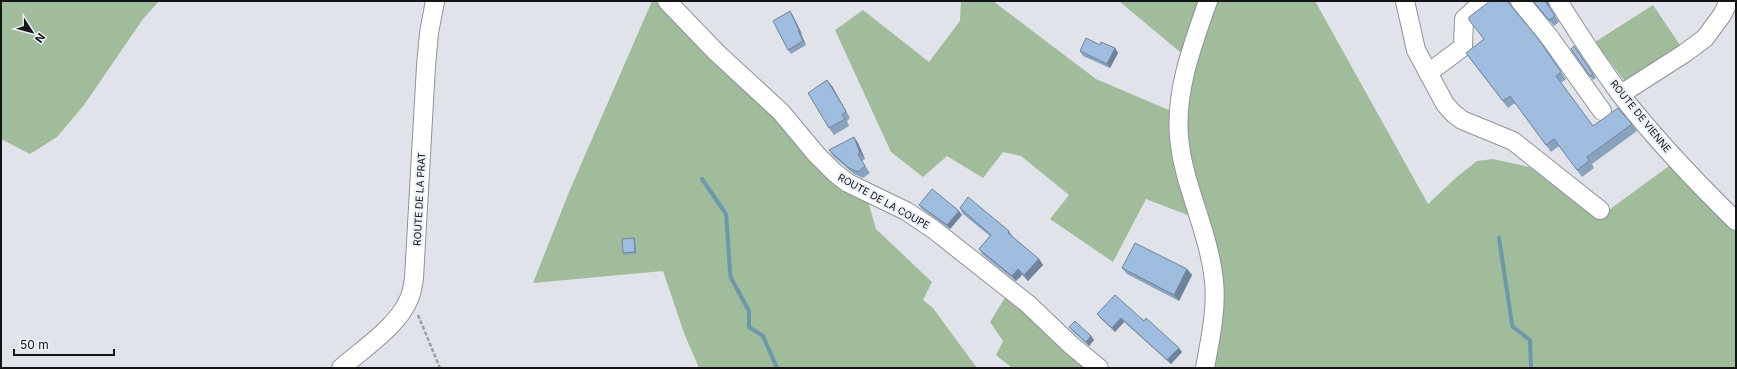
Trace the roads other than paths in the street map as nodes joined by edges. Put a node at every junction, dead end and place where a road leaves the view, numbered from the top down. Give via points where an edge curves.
1 (435, 1) edge
2 (667, 1) edge
3 (1208, 1) edge
4 (1405, 1) edge
5 (1484, 1) edge
6 (1520, 1) edge
7 (1558, 1) edge
8 (1729, 1) edge
9 (1428, 73) junction
10 (1621, 94) junction
11 (1602, 111) dead end
12 (1600, 210) dead end
13 (1736, 221) edge
14 (341, 368) edge
15 (1099, 368) edge
16 (1205, 368) edge

1 - 14 street, ROUTE DE LA PRAT via 426,66 414,278 409,299 389,327
2 - 15 street, ROUTE DE LA COUPE via 716,52 781,112 835,173 848,183 906,211 933,228 1028,304
3 - 16 street via 1183,77 1179,136 1183,162 1205,235 1214,280 1215,292
4 - 9 street via 1416,50
5 - 9 street via 1464,19 1463,47
6 - 11 street
7 - 10 street, ROUTE DE VIENNE
8 - 10 street via 1705,38
9 - 12 street via 1454,114 1462,120 1513,141
10 - 13 street, ROUTE DE VIENNE via 1664,146

